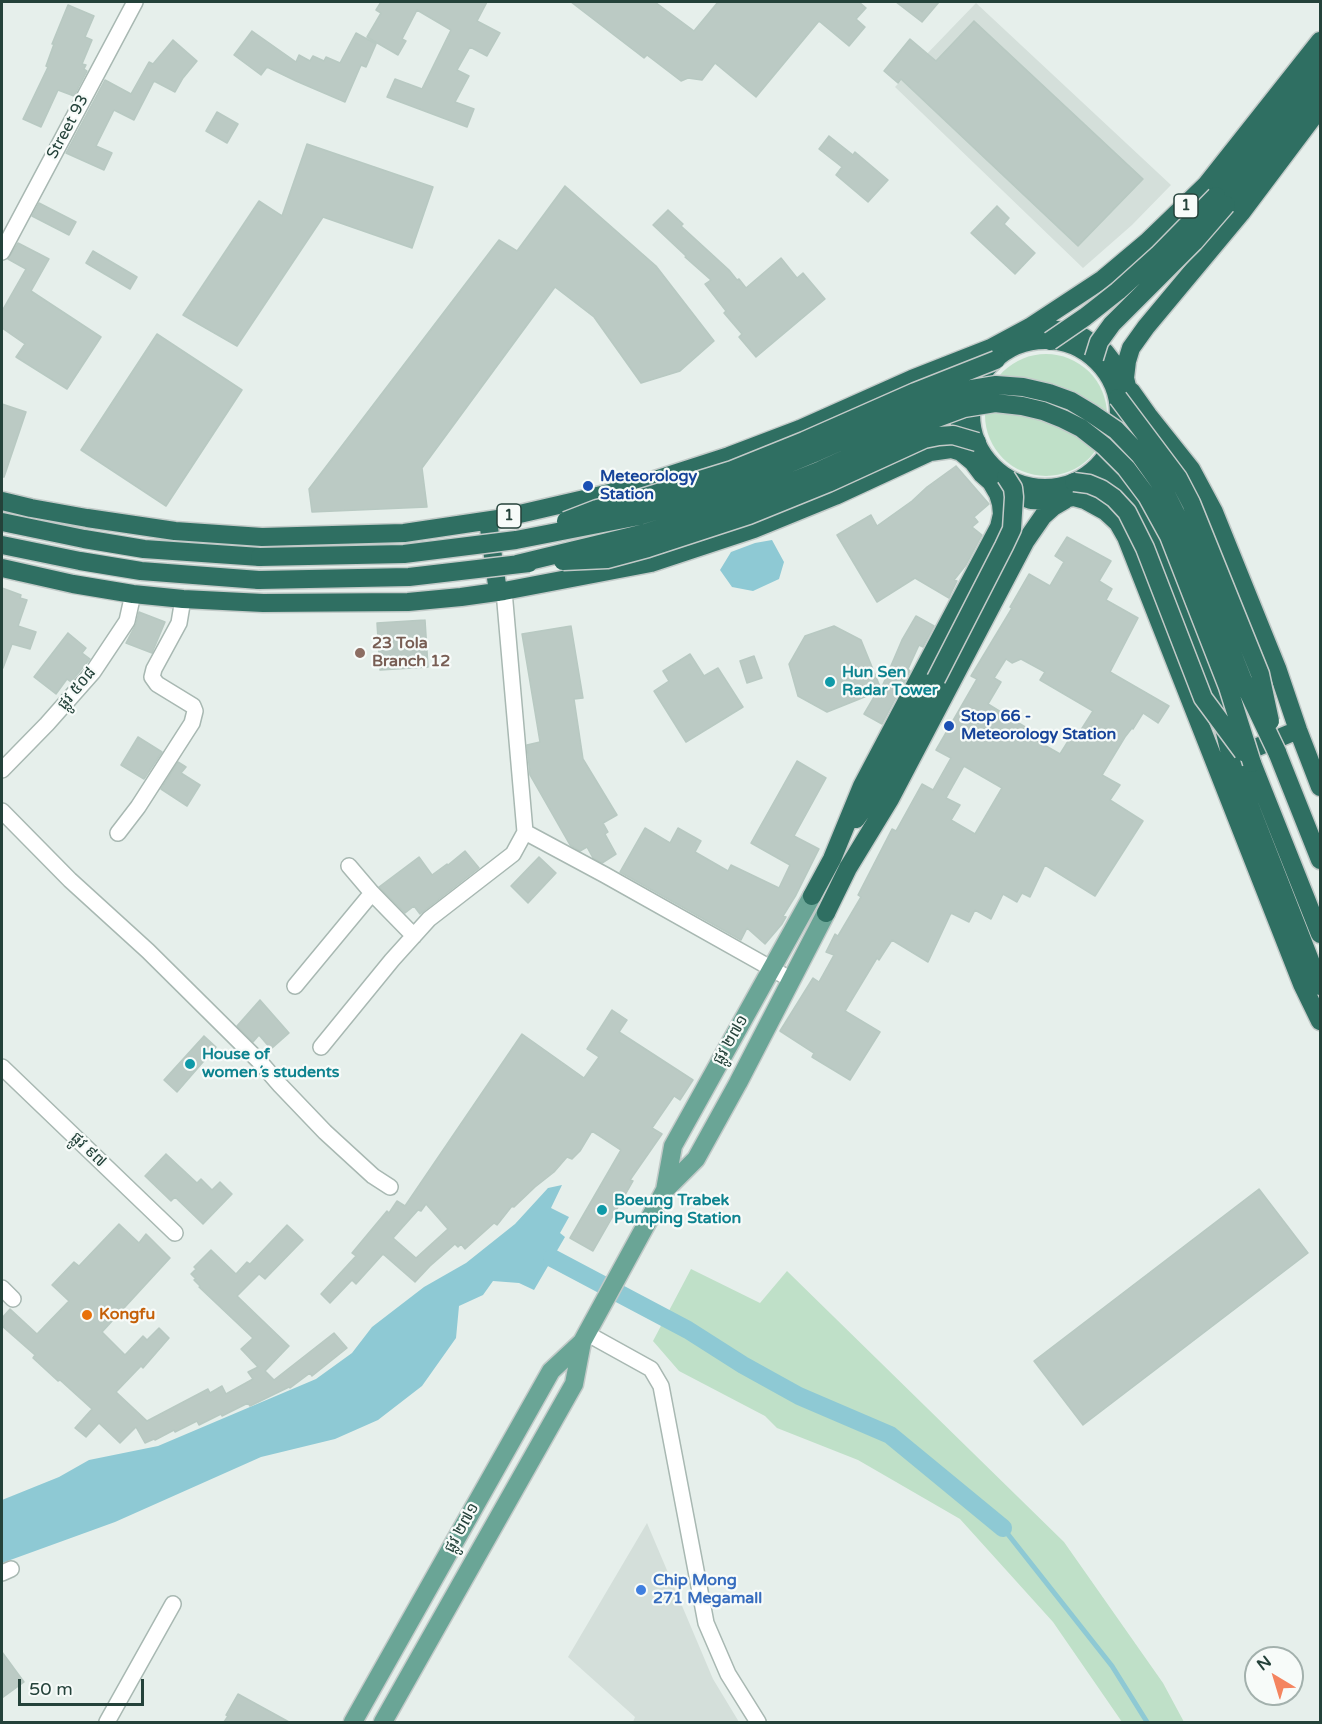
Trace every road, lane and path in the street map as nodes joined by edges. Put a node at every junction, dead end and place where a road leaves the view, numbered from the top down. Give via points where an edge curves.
1 (135, 2) edge
2 (1320, 41) edge
3 (1320, 61) edge
4 (1320, 83) edge
5 (1320, 108) edge
6 (1221, 201) junction
7 (2, 252) edge
8 (1018, 334) junction
9 (1050, 341) junction
10 (994, 354) junction
11 (1094, 358) junction
12 (1123, 388) junction
13 (976, 442) junction
14 (973, 462) junction
15 (999, 480) junction
16 (1102, 480) junction
17 (1071, 493) junction
18 (593, 497) junction
19 (2, 501) edge
20 (488, 520) junction
21 (2, 522) edge
22 (516, 540) junction
23 (2, 545) edge
24 (517, 564) junction
25 (2, 568) edge
26 (609, 571) junction
27 (501, 592) junction
28 (133, 594) junction
29 (183, 599) junction
30 (1298, 730) junction
31 (1277, 752) junction
32 (1223, 761) junction
33 (1252, 763) junction
34 (2, 770) edge
35 (1320, 787) edge
36 (2, 812) edge
37 (525, 832) junction
38 (118, 833) dead end
39 (838, 846) junction
40 (1320, 860) edge
41 (349, 866) dead end
42 (372, 893) junction
43 (812, 896) joint
44 (825, 913) joint
45 (1320, 934) edge
46 (414, 936) junction
47 (771, 968) junction
48 (790, 979) junction
49 (295, 986) dead end
50 (1320, 986) edge
51 (1320, 1021) edge
52 (321, 1047) dead end
53 (2, 1067) edge
54 (390, 1187) dead end
55 (665, 1190) junction
56 (175, 1233) dead end
57 (586, 1333) junction
58 (173, 1604) dead end
59 (108, 1722) edge
60 (353, 1722) edge
61 (383, 1722) edge
62 (758, 1722) edge

1 - 7 street, Street 93
2 - 8 highway, 1 via 1206,185 1179,213 1103,279
3 - 6 highway
4 - 6 highway
5 - 12 highway via 1131,348
6 - 9 highway, bridge via 1118,291
6 - 11 highway, bridge via 1194,242 1112,324 1099,342
8 - 10 highway, 1
8 - 12 highway via 1050,329 1083,337 1105,352
9 - 10 highway
9 - 11 highway via 1073,346
10 - 13 highway, bridge via 974,396 972,420
10 - 14 highway via 974,367 963,393 960,424
10 - 18 highway, 1 via 912,379 729,456
10 - 22 highway, bridge via 732,470 597,509
11 - 12 highway
12 - 16 highway via 1133,416 1130,433 1119,460
12 - 17 highway, bridge via 1111,448
12 - 30 highway via 1191,469 1210,503
12 - 31 highway, bridge via 1199,520 1260,674
13 - 15 highway
13 - 24 highway, bridge via 953,435 924,439 749,515 607,559
14 - 15 highway
14 - 26 highway via 951,449 930,452 754,529 651,562
15 - 17 highway via 1037,488 1056,487
15 - 39 highway via 999,527 862,786
15 - 39 highway, bridge via 1013,488 1014,497 1011,529 1004,546 876,791
16 - 17 highway via 1084,493
16 - 32 highway via 1124,487 1131,495 1157,543 1216,693
17 - 32 highway via 1105,511 1122,530
17 - 33 highway, bridge via 1089,484 1114,498 1127,512 1145,548 1203,698
17 - 44 highway via 1043,516 1025,542 890,799
18 - 20 highway, 1
18 - 26 highway
19 - 20 highway, 1 via 175,531 262,537 404,533
20 - 27 highway
21 - 22 highway, bridge via 144,549 260,557 404,554
22 - 31 highway, bridge via 639,516 737,485 960,391 996,385 1049,393 1071,401 1116,430 1162,486
23 - 24 highway, bridge via 141,571 259,580 409,577
24 - 33 highway, bridge via 645,533 743,501 964,408 994,403 1042,411 1081,428 1104,446 1147,496 1169,536 1228,687
25 - 28 highway
26 - 27 highway
27 - 29 highway via 408,602
27 - 37 street
28 - 29 highway
28 - 34 street, ផ្លូវ ៥០៨ via 127,621 93,672
29 - 38 street via 179,622 152,677 194,706 192,723
30 - 32 highway
30 - 35 highway
31 - 40 highway
32 - 50 highway
32 - 51 highway via 1302,984
33 - 45 highway
36 - 54 street via 148,951 325,1132
37 - 46 street via 513,854 429,919
37 - 47 street
39 - 43 highway
41 - 42 street
42 - 46 street
42 - 49 street
43 - 47 main road, ផ្លូវ ២៧១
44 - 48 main road, ផ្លូវ ២៧១
46 - 52 street
47 - 48 street
47 - 55 main road, ផ្លូវ ២៧១ via 673,1146
48 - 55 main road, ផ្លូវ ២៧១ via 696,1159
53 - 56 street, ផ្លូវ ៩៧
55 - 57 main road, ផ្លូវ ២៧១
57 - 60 main road, ផ្លូវ ២៧១ via 551,1371
57 - 61 main road, ផ្លូវ ២៧១ via 574,1384
57 - 62 street via 651,1369 661,1386 706,1623 728,1674
58 - 59 street

